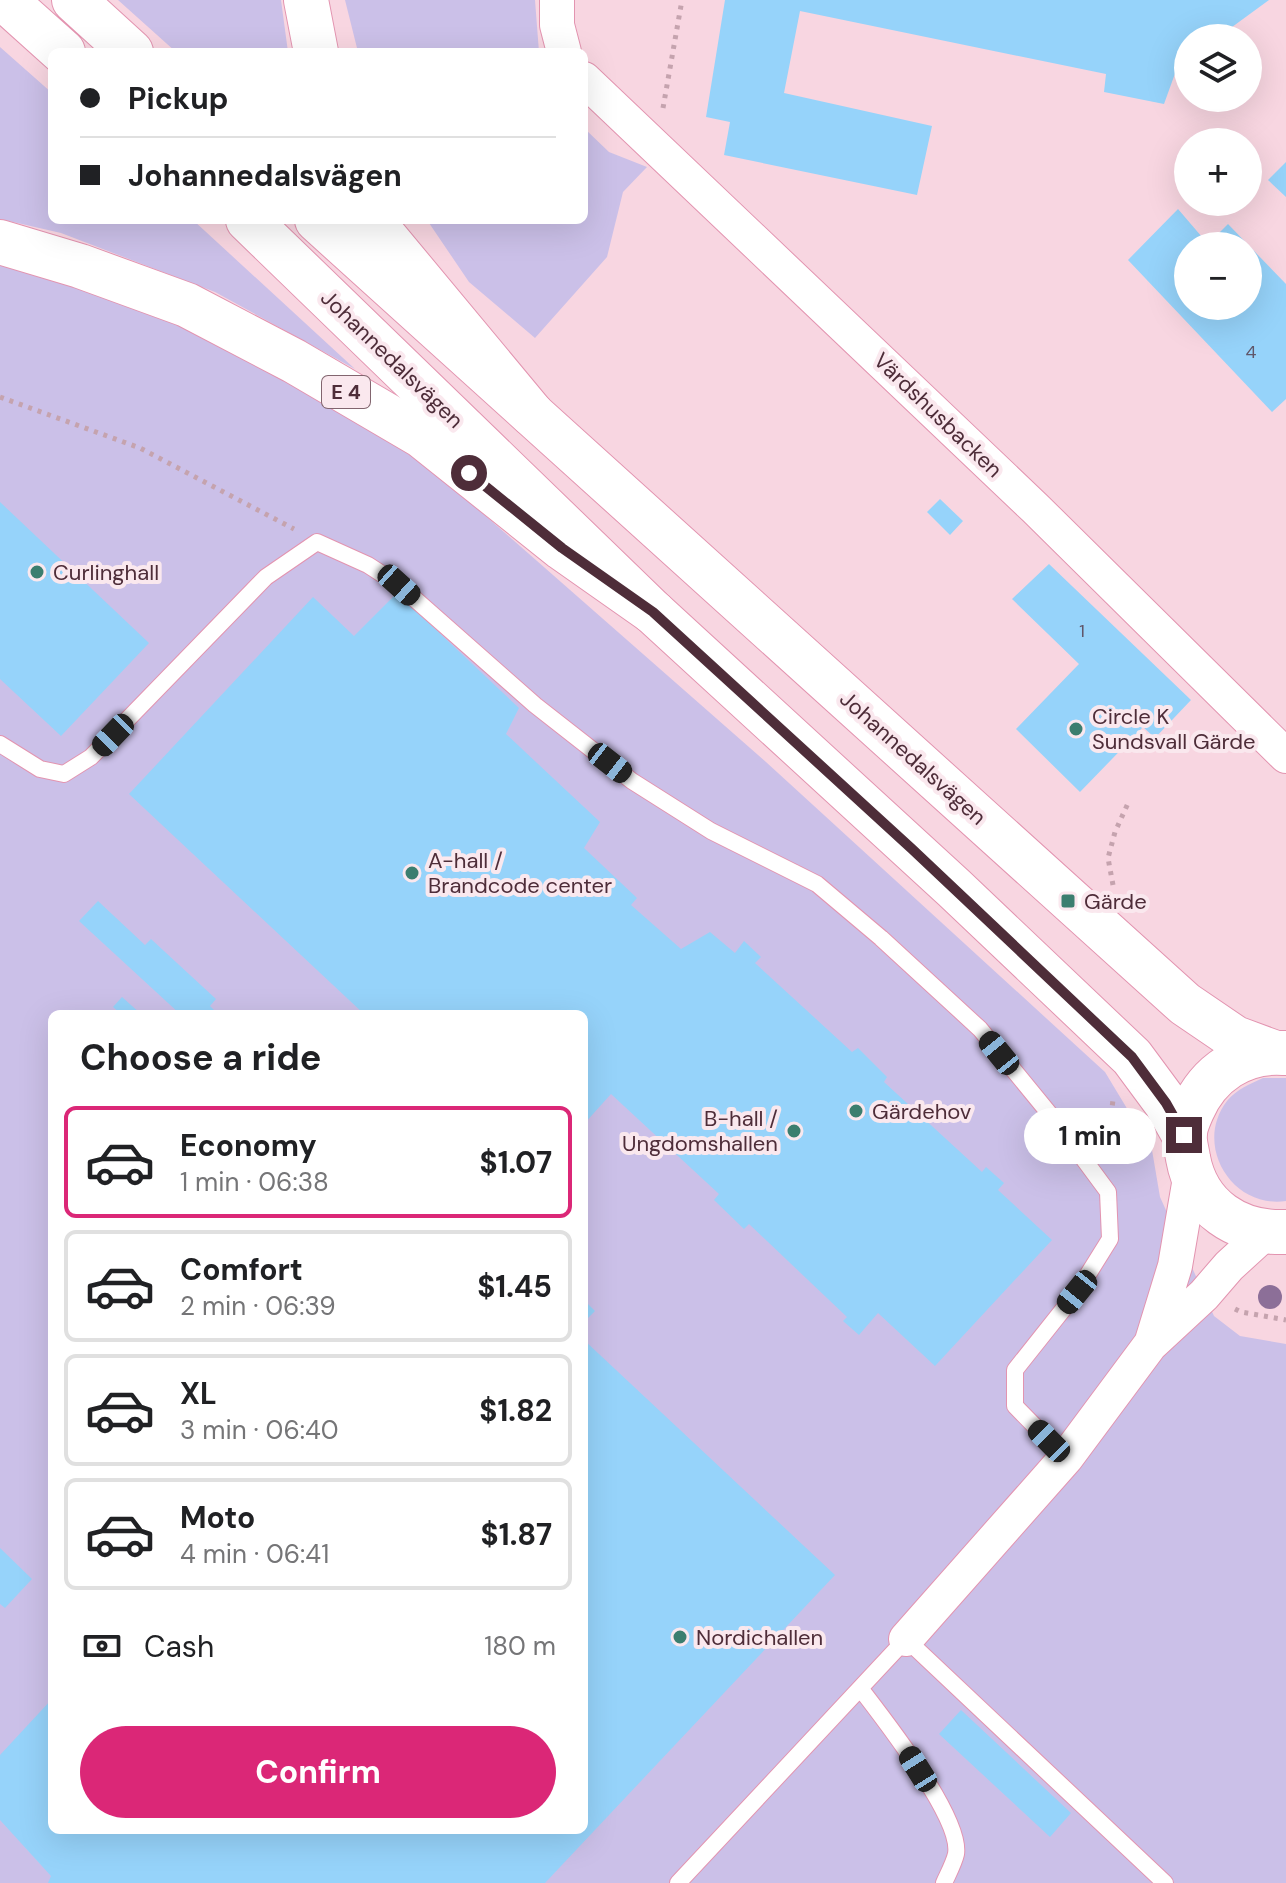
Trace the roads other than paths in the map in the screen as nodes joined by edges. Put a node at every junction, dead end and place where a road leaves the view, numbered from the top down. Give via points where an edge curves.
1 (5, 0) edge
2 (74, 0) edge
3 (306, 0) edge
4 (557, 0) edge
5 (59, 48) edge
6 (127, 48) edge
7 (315, 48) edge
8 (563, 48) edge
9 (588, 83) edge
10 (252, 224) edge
11 (321, 224) edge
12 (377, 224) edge
13 (0, 242) edge
14 (532, 414) junction
15 (653, 612) junction
16 (0, 744) edge
17 (1286, 756) edge
18 (1279, 1052) edge
19 (1188, 1153) junction
20 (1276, 1233) edge
21 (1150, 1345) junction
22 (1066, 1458) junction
23 (906, 1639) junction
24 (860, 1688) junction
25 (678, 1883) edge
26 (944, 1883) edge
27 (1165, 1883) edge

1 - 5 main road
2 - 6 main road
3 - 7 main road
4 - 8 street
9 - 17 street, Värdshusbacken via 1035,508
10 - 15 main road, Johannedalsvägen
11 - 14 main road, Johannedalsvägen
12 - 14 main road
13 - 15 main road, E 4 via 187,305 294,361 422,436 562,548
14 - 18 main road, Johannedalsvägen via 1185,1004 1235,1038
15 - 19 main road, Johannedalsvägen via 1132,1057 1166,1103
16 - 22 lane via 40,769 64,774 91,757 266,577 317,542 399,585 535,705 632,781 711,831 817,884 980,1029 1057,1123 1108,1192 1110,1239 1077,1292 1015,1370 1015,1406
18 - 19 main road via 1240,1059 1209,1082 1190,1115
19 - 20 main road, Johannedalsvägen via 1198,1188 1221,1214
19 - 21 street via 1175,1266
20 - 21 street via 1229,1266
21 - 22 street
22 - 23 street
23 - 24 lane
23 - 27 lane
24 - 25 lane
24 - 26 lane via 903,1744 953,1832 956,1853

